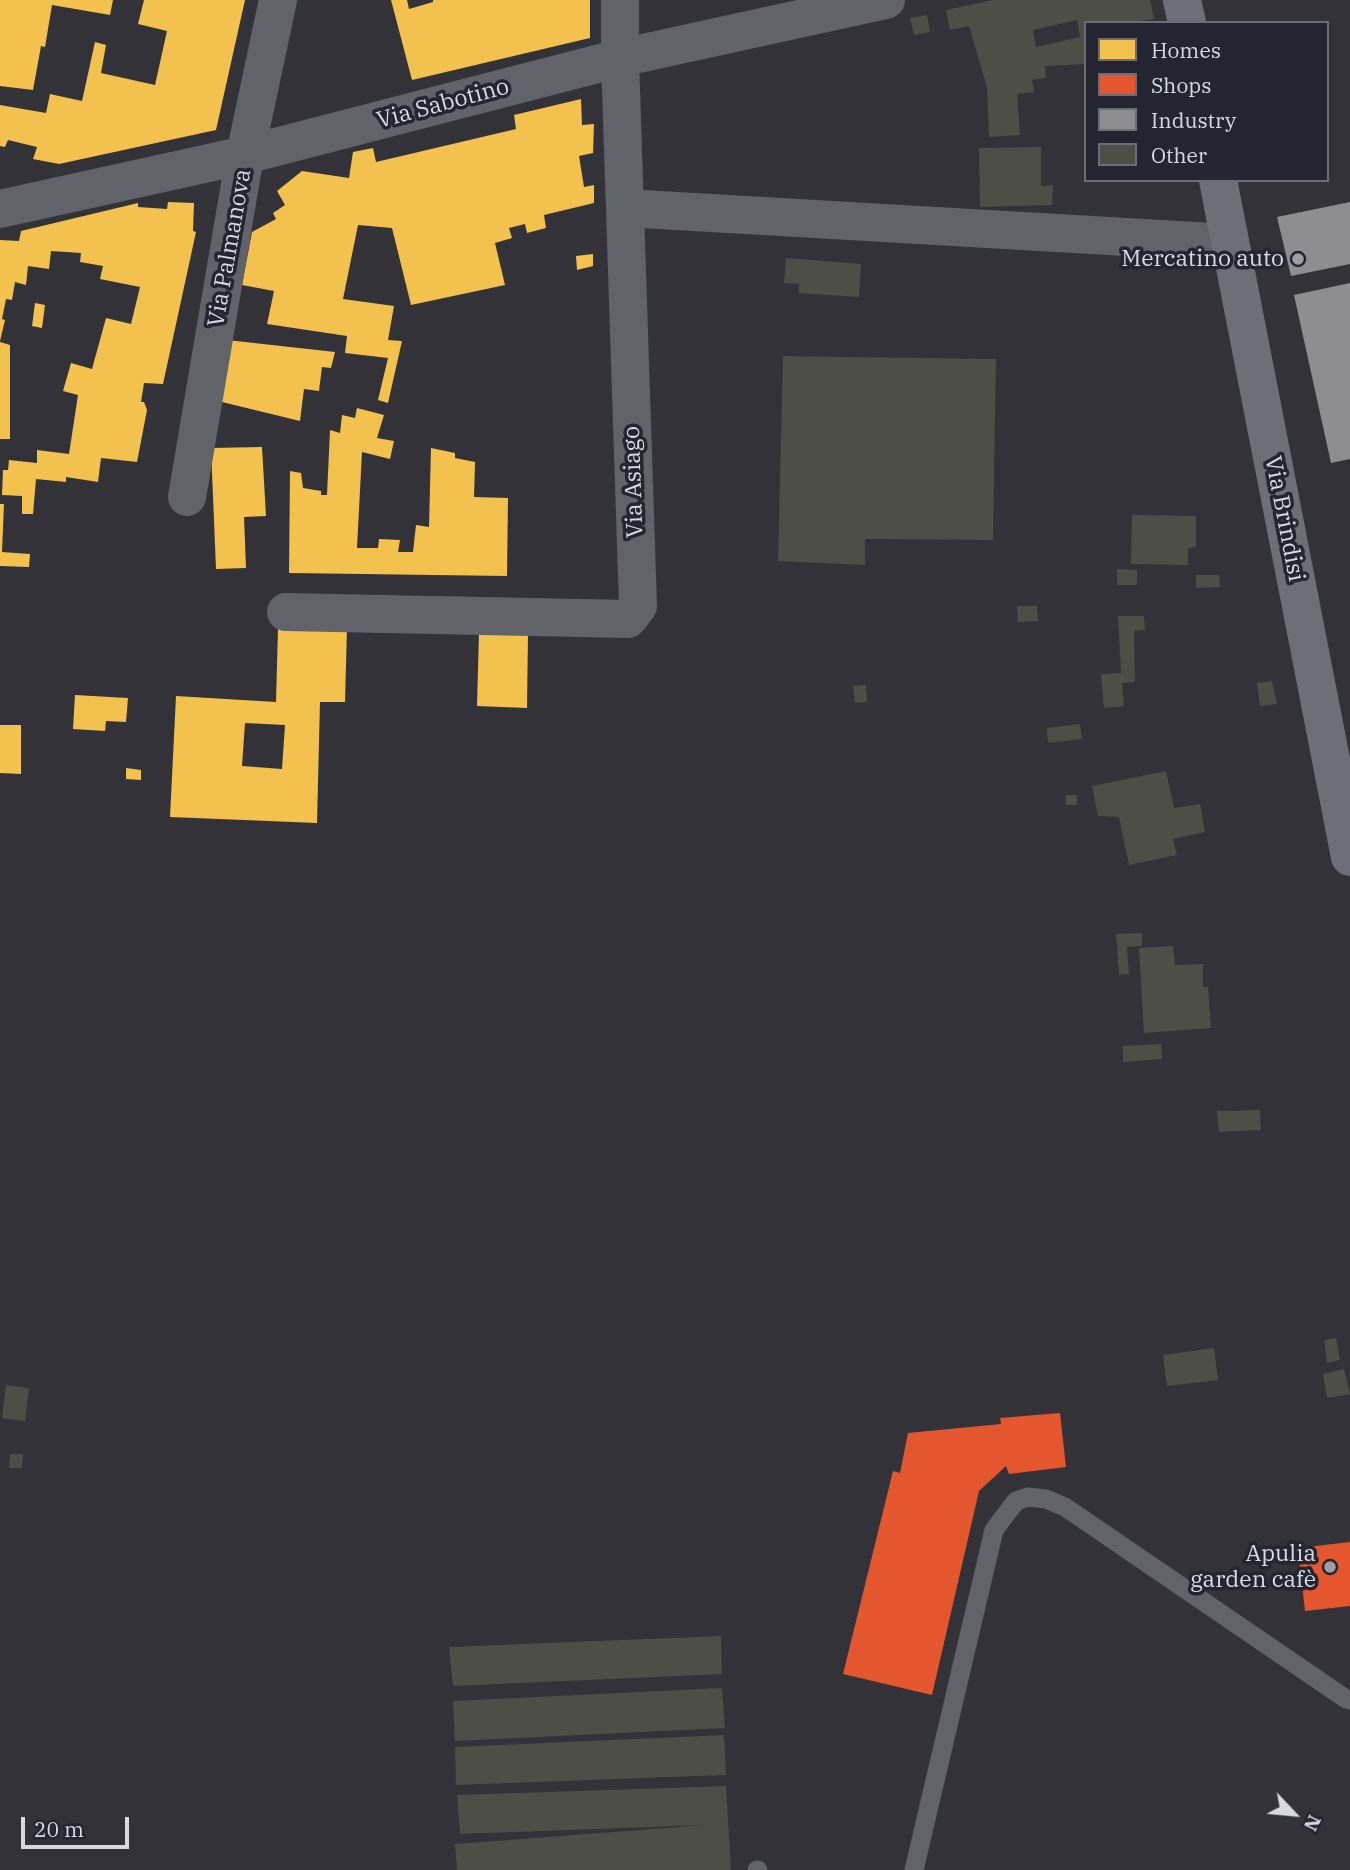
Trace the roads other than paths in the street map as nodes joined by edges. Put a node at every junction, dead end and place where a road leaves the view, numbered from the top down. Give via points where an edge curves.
1 (278, 0) edge
2 (620, 0) edge
3 (886, 0) edge
4 (1182, 0) edge
5 (1187, 21) edge
6 (620, 58) junction
7 (246, 155) junction
8 (1218, 182) edge
9 (625, 208) junction
10 (0, 209) edge
11 (1230, 243) junction
12 (187, 497) dead end
13 (286, 612) dead end
14 (1350, 857) edge
15 (1350, 1700) edge
16 (914, 1870) edge

1 - 7 street, Via Palmanova
2 - 6 street, Via Asiago
3 - 6 street, Via Sabotino
4 - 5 main road
6 - 7 street, Via Sabotino
6 - 9 street, Via Asiago
7 - 10 street, Via Sabotino
7 - 12 street, Via Palmanova
8 - 11 main road, Via Brindisi
9 - 11 street
9 - 13 street, Via Asiago via 638,606 628,619
11 - 14 main road, Via Brindisi
15 - 16 lane via 1065,1507 1045,1499 1016,1501 995,1530

